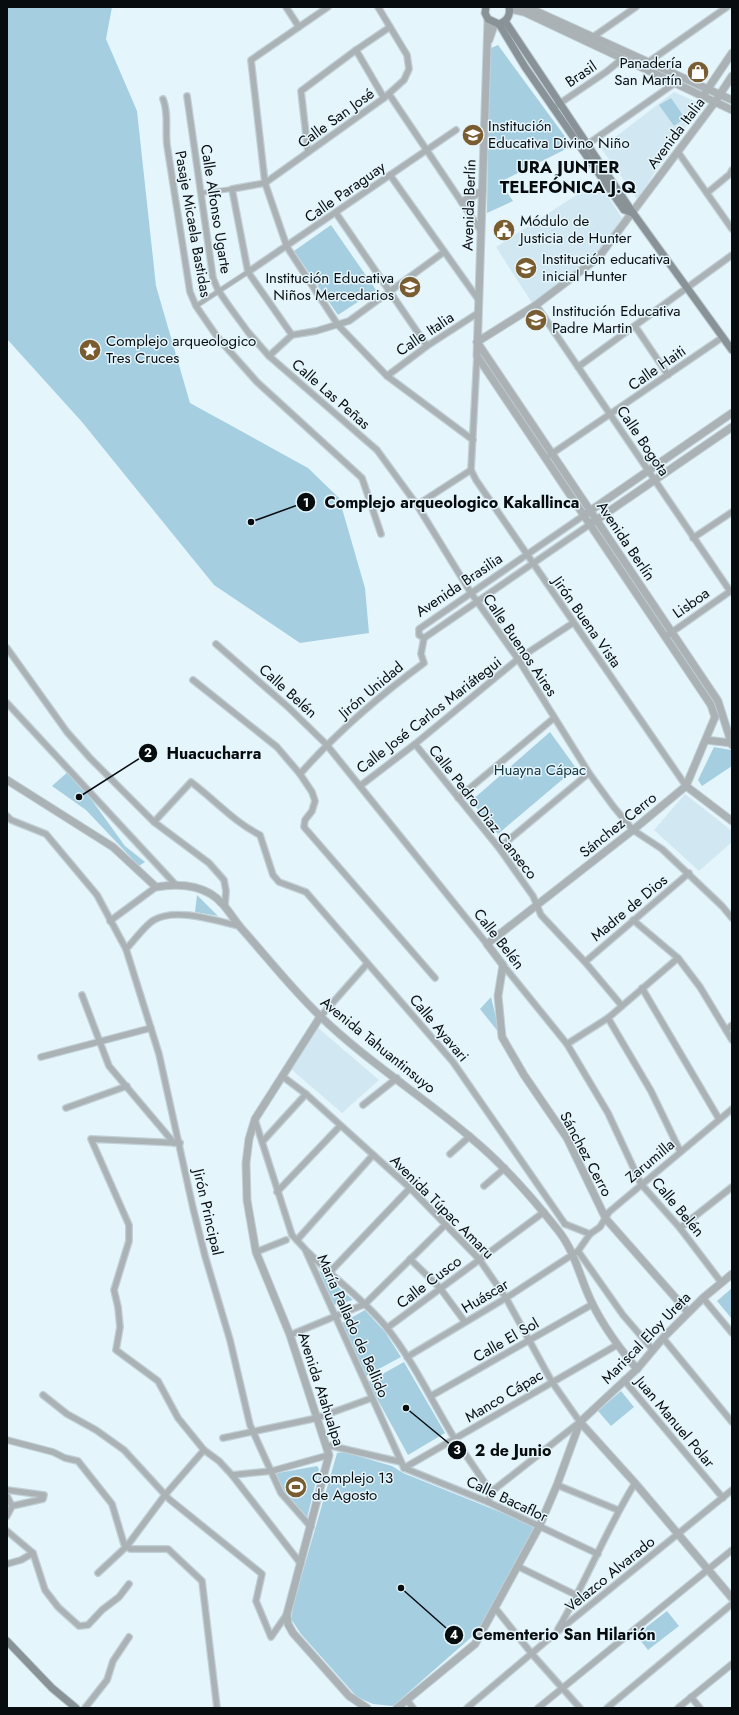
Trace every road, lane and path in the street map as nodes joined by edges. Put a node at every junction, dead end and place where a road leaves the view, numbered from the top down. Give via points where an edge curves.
1 (286, 7) edge
2 (328, 7) edge
3 (378, 7) edge
4 (480, 7) edge
5 (527, 7) edge
6 (636, 7) edge
7 (727, 7) edge
8 (510, 8) edge
9 (486, 13) edge
10 (500, 23) junction
11 (299, 27) junction
12 (390, 27) junction
13 (590, 40) junction
14 (487, 44) junction
15 (356, 50) junction
16 (732, 53) edge
17 (622, 58) junction
18 (647, 63) junction
19 (732, 76) edge
20 (675, 83) junction
21 (708, 89) junction
22 (389, 94) junction
23 (719, 95) junction
24 (187, 96) dead end
25 (703, 97) junction
26 (384, 98) junction
27 (163, 99) dead end
28 (732, 100) edge
29 (715, 102) junction
30 (556, 106) junction
31 (732, 110) edge
32 (456, 130) dead end
33 (585, 147) junction
34 (427, 149) junction
35 (308, 152) junction
36 (678, 152) junction
37 (732, 170) edge
38 (390, 175) junction
39 (265, 183) junction
40 (232, 189) junction
41 (482, 191) junction
42 (201, 193) junction
43 (707, 193) junction
44 (462, 202) junction
45 (336, 213) junction
46 (633, 213) junction
47 (732, 229) edge
48 (481, 231) junction
49 (287, 247) junction
50 (444, 252) junction
51 (732, 255) edge
52 (248, 272) junction
53 (687, 287) junction
54 (218, 290) junction
55 (390, 292) junction
56 (478, 299) junction
57 (536, 305) junction
58 (196, 306) junction
59 (478, 313) junction
60 (338, 325) junction
61 (635, 326) junction
62 (292, 335) junction
63 (723, 337) junction
64 (477, 342) junction
65 (427, 346) junction
66 (732, 350) edge
67 (269, 356) junction
68 (477, 356) junction
69 (578, 367) junction
70 (668, 375) junction
71 (387, 376) junction
72 (732, 414) edge
73 (610, 415) junction
74 (732, 427) edge
75 (473, 440) junction
76 (377, 450) joint
77 (551, 454) junction
78 (545, 459) junction
79 (471, 470) junction
80 (648, 471) junction
81 (654, 480) junction
82 (420, 503) dead end
83 (590, 511) junction
84 (732, 512) edge
85 (583, 516) junction
86 (596, 520) junction
87 (589, 525) junction
88 (381, 534) dead end
89 (693, 538) junction
90 (526, 555) junction
91 (532, 564) junction
92 (731, 590) edge
93 (471, 593) junction
94 (477, 602) junction
95 (573, 623) junction
96 (668, 634) junction
97 (424, 638) junction
98 (216, 644) dead end
99 (7, 648) edge
100 (518, 660) junction
101 (193, 680) dead end
102 (7, 703) edge
103 (723, 715) junction
104 (715, 717) junction
105 (554, 718) junction
106 (706, 740) junction
107 (326, 744) junction
108 (415, 744) junction
109 (731, 744) edge
110 (589, 773) junction
111 (300, 774) junction
112 (7, 780) edge
113 (360, 786) junction
114 (686, 786) junction
115 (458, 798) junction
116 (7, 816) edge
117 (732, 821) edge
118 (154, 822) junction
119 (634, 830) junction
120 (499, 848) junction
121 (689, 873) junction
122 (175, 884) junction
123 (156, 887) junction
124 (225, 905) junction
125 (537, 905) junction
126 (732, 918) edge
127 (633, 920) junction
128 (110, 921) junction
129 (239, 926) junction
130 (487, 944) junction
131 (126, 949) junction
132 (678, 958) junction
133 (585, 962) junction
134 (368, 964) junction
135 (503, 965) junction
136 (435, 978) dead end
137 (642, 988) junction
138 (82, 995) dead end
139 (622, 1006) junction
140 (320, 1016) junction
141 (608, 1018) junction
142 (732, 1025) edge
143 (151, 1028) junction
144 (726, 1030) junction
145 (732, 1040) edge
146 (100, 1041) junction
147 (567, 1044) junction
148 (41, 1057) dead end
149 (282, 1076) junction
150 (397, 1078) junction
151 (127, 1086) junction
152 (306, 1094) junction
153 (363, 1106) dead end
154 (66, 1108) dead end
155 (732, 1109) edge
156 (255, 1119) junction
157 (719, 1119) junction
158 (340, 1126) junction
159 (470, 1136) junction
160 (263, 1141) junction
161 (177, 1143) junction
162 (680, 1151) junction
163 (450, 1154) dead end
164 (373, 1155) junction
165 (505, 1168) junction
166 (642, 1184) junction
167 (484, 1186) dead end
168 (732, 1186) edge
169 (410, 1188) junction
170 (276, 1192) junction
171 (544, 1212) junction
172 (606, 1219) junction
173 (565, 1224) junction
174 (445, 1225) junction
175 (680, 1228) junction
176 (559, 1231) junction
177 (590, 1234) junction
178 (286, 1240) dead end
179 (297, 1240) junction
180 (305, 1249) junction
181 (256, 1252) junction
182 (576, 1252) junction
183 (410, 1259) junction
184 (479, 1259) junction
185 (329, 1273) junction
186 (732, 1274) edge
187 (721, 1282) junction
188 (440, 1288) junction
189 (506, 1298) junction
190 (703, 1298) junction
191 (365, 1304) junction
192 (593, 1304) junction
193 (688, 1312) junction
194 (335, 1316) junction
195 (465, 1322) junction
196 (387, 1328) junction
197 (732, 1333) edge
198 (290, 1335) junction
199 (663, 1338) junction
200 (529, 1341) junction
201 (616, 1345) junction
202 (653, 1350) junction
203 (407, 1357) junction
204 (637, 1369) junction
205 (624, 1380) junction
206 (552, 1382) junction
207 (43, 1395) dead end
208 (431, 1396) junction
209 (372, 1398) junction
210 (317, 1418) junction
211 (580, 1422) junction
212 (732, 1422) edge
213 (252, 1432) junction
214 (223, 1438) dead end
215 (455, 1439) junction
216 (7, 1440) edge
217 (327, 1445) junction
218 (204, 1450) junction
219 (329, 1455) junction
220 (401, 1462) junction
221 (404, 1468) junction
222 (272, 1471) junction
223 (232, 1475) junction
224 (635, 1483) junction
225 (557, 1485) junction
226 (7, 1490) edge
227 (732, 1490) edge
228 (491, 1492) junction
229 (7, 1496) edge
230 (165, 1496) junction
231 (723, 1498) junction
232 (488, 1502) junction
233 (12, 1506) junction
234 (618, 1510) junction
235 (7, 1516) edge
236 (311, 1527) junction
237 (539, 1527) junction
238 (7, 1531) edge
239 (678, 1534) junction
240 (127, 1546) junction
241 (732, 1550) edge
242 (33, 1553) junction
243 (598, 1554) junction
244 (7, 1564) edge
245 (301, 1564) junction
246 (518, 1566) junction
247 (708, 1569) junction
248 (98, 1573) dead end
249 (129, 1584) dead end
250 (578, 1596) junction
251 (732, 1598) edge
252 (732, 1604) edge
253 (496, 1609) junction
254 (287, 1614) junction
255 (556, 1632) junction
256 (129, 1637) dead end
257 (7, 1641) edge
258 (532, 1654) junction
259 (732, 1664) edge
260 (562, 1688) junction
261 (691, 1698) junction
262 (407, 1700) junction
263 (76, 1708) edge
264 (85, 1708) edge
265 (217, 1708) edge
266 (367, 1708) edge
267 (397, 1708) edge
268 (413, 1708) edge
269 (467, 1708) edge
270 (538, 1708) edge
271 (580, 1708) edge
272 (607, 1708) edge
273 (678, 1708) edge
274 (700, 1708) edge

1 - 11 street
2 - 11 street
3 - 12 street, Calle San José
4 - 9 main road
5 - 13 street
6 - 13 street
7 - 18 street
8 - 10 main road via 509,16
8 - 13 street
9 - 10 main road
9 - 14 street, Avenida Berlín
10 - 14 street, Avenida Berlín
10 - 30 main road via 525,67
11 - 39 street via 251,60
12 - 15 street
12 - 22 street, Calle San José via 407,55 409,69 404,80
13 - 17 street
13 - 18 street
14 - 41 street, Avenida Berlín
15 - 26 street
15 - 35 street via 301,91
16 - 21 street, Avenida Italia
17 - 20 street
17 - 30 street, Brasil
18 - 21 street
19 - 23 street, Avenida Italia
20 - 25 street
20 - 33 street
21 - 23 street
21 - 25 street, Avenida Italia
22 - 26 street, Calle San José
22 - 34 street
23 - 28 street
23 - 29 street, Avenida Italia
24 - 42 street, Calle Alfonso Ugarte
25 - 29 street
26 - 35 street, Calle San José
27 - 58 street, Pasaje Micaela Bastidas via 167,113 167,145 190,292
29 - 31 street
29 - 36 street, Avenida Italia
30 - 33 main road
32 - 34 street, Calle Paraguay
33 - 46 main road via 624,210
34 - 38 street, Calle Paraguay
34 - 44 street
35 - 39 street, Calle San José
36 - 43 street
36 - 46 street, Avenida Italia
37 - 43 street
38 - 45 street, Calle Paraguay
38 - 50 street
39 - 40 street, Calle San José
39 - 49 street
40 - 42 street, Calle San José
40 - 52 street
41 - 44 street
41 - 48 street, Avenida Berlín
42 - 54 street, Calle Alfonso Ugarte via 213,278
43 - 47 street
44 - 48 street
45 - 49 street, Calle Paraguay
45 - 55 street
46 - 53 main road
46 - 57 street, Avenida Italia via 598,258
48 - 56 street, Avenida Berlín
49 - 52 street, Calle Paraguay
49 - 60 street
50 - 55 street
50 - 56 street
51 - 53 street
52 - 54 street
52 - 62 street
53 - 61 street
53 - 63 main road
54 - 58 street
54 - 67 street, Calle Alfonso Ugarte
55 - 60 street
55 - 65 street
56 - 59 street, Avenida Berlín
57 - 64 street, Avenida Italia
57 - 69 street, Calle Bogota
58 - 88 street, Pasaje Micaela Bastidas via 218,338 257,382 362,478
59 - 64 street, Avenida Berlín
59 - 65 street, Calle Italia
60 - 62 street
60 - 71 street
61 - 69 street
61 - 70 street
62 - 67 street
63 - 66 main road
63 - 70 street, Calle Haiti
64 - 68 street, Avenida Berlín
64 - 77 street, Avenida Berlín
65 - 71 street, Calle Italia
67 - 76 street, Calle Las Peñas
68 - 75 street
68 - 78 street, Avenida Berlín
69 - 73 street, Calle Bogota
70 - 73 street, Calle Haiti
71 - 75 street
72 - 80 street, Avenida Brasilia
73 - 77 street, Calle Haiti
73 - 80 street, Calle Bogota
74 - 81 street, Avenida Brasilia
75 - 79 street
76 - 93 street, Calle Buenos Aires via 417,505
77 - 78 street, Calle Haiti
77 - 83 street, Avenida Berlín
78 - 85 street, Avenida Berlín
79 - 82 street
79 - 90 street, Jirón Buena Vista
80 - 81 street, Calle Bogota
80 - 83 street, Avenida Brasilia
81 - 86 street, Avenida Brasilia
81 - 89 street, Calle Bogota
83 - 85 street, Avenida Brasilia
83 - 86 street, Avenida Berlín
84 - 89 street
85 - 87 street, Avenida Berlín
85 - 90 street, Avenida Brasilia
86 - 87 street, Avenida Brasilia
86 - 96 street, Avenida Berlín
87 - 91 street, Avenida Brasilia
87 - 96 street, Avenida Berlín
89 - 92 street, Calle Bogota
90 - 91 street, Jirón Buena Vista
90 - 93 street, Avenida Brasilia
91 - 94 street, Avenida Brasilia
91 - 95 street, Jirón Buena Vista
92 - 96 street, Lisboa
93 - 94 street, Calle Buenos Aires
93 - 97 street, Avenida Brasilia via 418,629 419,635
94 - 97 street, Avenida Brasilia
94 - 100 street, Calle Buenos Aires
95 - 100 street, Calle José Carlos Mariátegui
95 - 114 street, Jirón Buena Vista
96 - 103 street, Avenida Berlín via 718,701
96 - 104 street, Avenida Berlín via 711,705
97 - 107 street, Jirón Unidad via 421,654 424,663 389,689
98 - 107 street, Calle Belén
99 - 118 street via 67,732
100 - 105 street, Calle Buenos Aires
100 - 108 street, Calle José Carlos Mariátegui
101 - 111 street via 277,746
102 - 122 street
103 - 104 street
103 - 109 street, Avenida Berlín
104 - 106 street, Sánchez Cerro
105 - 110 street, Calle Buenos Aires
105 - 115 street
106 - 109 street
106 - 114 street, Sánchez Cerro
107 - 111 street, Jirón Unidad
107 - 113 street, Calle Belén
108 - 113 street, Calle José Carlos Mariátegui
108 - 115 street, Calle Pedro Diaz Canseco
110 - 119 street, Calle Buenos Aires
110 - 120 street
111 - 136 street via 315,801 312,811 304,820 304,827
112 - 123 street via 113,847
113 - 130 street, Calle Belén
114 - 117 street
114 - 119 street, Sánchez Cerro
115 - 120 street, Calle Pedro Diaz Canseco
116 - 128 street, Jirón Principal via 46,834 97,895
118 - 124 street via 214,868 224,880
118 - 134 street, Calle Ayavari via 191,782 242,826 260,836 279,882 306,892
119 - 121 street, Calle Buenos Aires via 662,849
119 - 125 street, Sánchez Cerro
120 - 125 street, Calle Pedro Diaz Canseco
121 - 126 street, Calle Buenos Aires
121 - 127 street, Madre de Dios
122 - 123 street, Avenida Tahuantinsuyo
122 - 124 street, Avenida Tahuantinsuyo via 210,894
123 - 128 street
124 - 129 street, Avenida Tahuantinsuyo
125 - 130 street, Sánchez Cerro
125 - 133 street, Calle Pedro Diaz Canseco via 541,915
127 - 132 street
127 - 133 street, Madre de Dios
128 - 131 street, Jirón Principal
129 - 131 street via 186,915 172,915 155,920
129 - 140 street, Avenida Tahuantinsuyo via 287,983
130 - 135 street, Calle Belén
131 - 143 street, Jirón Principal
132 - 137 street
132 - 144 street via 700,987
133 - 139 street, Calle Pedro Diaz Canseco
134 - 140 street
134 - 173 street, Calle Ayavari via 453,1062
135 - 147 street, Calle Belén
135 - 172 street, Sánchez Cerro via 498,996 502,1037 524,1075 567,1138
137 - 139 street
137 - 157 street
138 - 146 street
139 - 141 street
140 - 149 street, Avenida Atahualpa
140 - 150 street, Avenida Tahuantinsuyo via 359,1050
141 - 147 street
141 - 162 street via 651,1091
142 - 144 street
143 - 146 street
143 - 161 street, Jirón Principal via 159,1054
144 - 145 street
146 - 148 street
146 - 151 street via 110,1066
147 - 166 street, Calle Belén via 608,1113
149 - 152 street, Avenida Túpac Amaru
149 - 156 street, Avenida Atahualpa
150 - 153 street
150 - 159 street, Avenida Tahuantinsuyo
151 - 154 street
151 - 161 street
152 - 158 street, Avenida Túpac Amaru
152 - 160 street
155 - 157 street, Zarumilla
156 - 160 street
156 - 181 street, Avenida Atahualpa via 246,1163 247,1200
157 - 162 street, Zarumilla
158 - 164 street, Avenida Túpac Amaru
158 - 170 street
159 - 163 street
159 - 165 street, Avenida Tahuantinsuyo
160 - 170 street
161 - 213 street, Jirón Principal
161 - 218 street via 91,1139 129,1225 129,1241 114,1290 120,1327 116,1350 158,1381 178,1418
162 - 166 street, Zarumilla
164 - 169 street, Avenida Túpac Amaru
164 - 179 street
165 - 167 street
165 - 171 street, Avenida Tahuantinsuyo
166 - 172 street, Zarumilla via 610,1212
166 - 175 street, Calle Belén
168 - 175 street
169 - 174 street, Avenida Túpac Amaru
169 - 185 street
170 - 179 street via 292,1235
171 - 176 street, Avenida Tahuantinsuyo
171 - 184 street, Calle Cusco
172 - 177 street, Zarumilla
172 - 193 street, Sánchez Cerro
173 - 176 street
173 - 177 street
174 - 183 street
174 - 184 street, Avenida Túpac Amaru
175 - 187 street, Calle Belén
176 - 182 street, Avenida Tahuantinsuyo
177 - 182 street, Zarumilla
178 - 181 street
179 - 180 street, María Pallado de Bellido
180 - 185 street
180 - 194 street, María Pallado de Bellido
181 - 198 street, Avenida Atahualpa
182 - 189 street, Huáscar
182 - 192 street, Avenida Tahuantinsuyo
182 - 202 street
183 - 188 street
183 - 191 street
184 - 188 street, Calle Cusco
184 - 189 street, Avenida Túpac Amaru
185 - 191 street
186 - 187 street, Mariscal Eloy Ureta
187 - 190 street, Mariscal Eloy Ureta
188 - 195 street
188 - 196 street, Calle Cusco
189 - 195 street, Huáscar
189 - 200 street, Avenida Túpac Amaru
190 - 193 street, Mariscal Eloy Ureta
190 - 197 street
191 - 194 street
191 - 196 street
192 - 200 street, Calle El Sol
192 - 201 street, Avenida Tahuantinsuyo
193 - 199 street, Mariscal Eloy Ureta
194 - 198 street
194 - 209 street, María Pallado de Bellido
195 - 203 street, Huáscar
196 - 203 street
198 - 210 street, Avenida Atahualpa
199 - 202 street, Mariscal Eloy Ureta
199 - 212 street
200 - 206 street, Avenida Túpac Amaru
200 - 208 street, Calle El Sol
201 - 204 street, Avenida Tahuantinsuyo
201 - 206 street, Manco Cápac
202 - 204 street, Mariscal Eloy Ureta
203 - 208 street
204 - 205 street, Mariscal Eloy Ureta
205 - 211 street, Mariscal Eloy Ureta
205 - 231 street, Juan Manuel Polar
206 - 211 street, Avenida Túpac Amaru
206 - 215 street, Manco Cápac
207 - 230 street via 67,1414 124,1450
208 - 215 street
209 - 210 street
209 - 220 street, María Pallado de Bellido
210 - 213 street
210 - 217 street, Avenida Atahualpa
211 - 224 street
211 - 225 street
211 - 228 street
213 - 214 street
213 - 222 street, Jirón Principal
215 - 221 street, Manco Cápac
215 - 228 street
216 - 240 street via 78,1461 112,1504 124,1544
217 - 219 street, Avenida Atahualpa
217 - 220 street
218 - 223 street
218 - 230 street
219 - 222 street
219 - 236 street, Avenida Atahualpa
220 - 221 street, María Pallado de Bellido
221 - 232 street, Calle Bacaflor
222 - 223 street
222 - 236 street, Jirón Principal via 281,1493
223 - 245 street
224 - 234 street
224 - 239 street
225 - 234 street
225 - 237 street
226 - 233 street via 44,1495 43,1499
227 - 231 street, Velazco Alvarado
228 - 232 street
229 - 233 street
230 - 240 street
230 - 254 street via 262,1574 256,1601 271,1637
231 - 239 street, Velazco Alvarado
232 - 237 street, Calle Bacaflor
233 - 235 street
234 - 243 street
236 - 245 street, Avenida Atahualpa
237 - 243 street, Calle Bacaflor
237 - 246 street
238 - 242 street
239 - 247 street
239 - 255 street, Velazco Alvarado
240 - 248 street
240 - 265 street via 130,1549 168,1549 202,1581
241 - 247 street
242 - 244 street
242 - 249 street via 45,1590 58,1607 79,1626 88,1624 119,1597
243 - 250 street
245 - 254 street, Avenida Atahualpa
246 - 250 street
246 - 253 street
247 - 251 street
247 - 260 street
250 - 255 street
252 - 272 street
253 - 258 street
253 - 262 street via 475,1644
254 - 266 street via 288,1624 293,1633 349,1696
255 - 258 street, Velazco Alvarado
256 - 264 street via 113,1662 107,1680
257 - 263 main road via 52,1688
258 - 260 street
258 - 269 street, Velazco Alvarado
259 - 261 street
260 - 270 street
260 - 271 street
261 - 273 street
261 - 274 street
262 - 267 street
262 - 268 street

